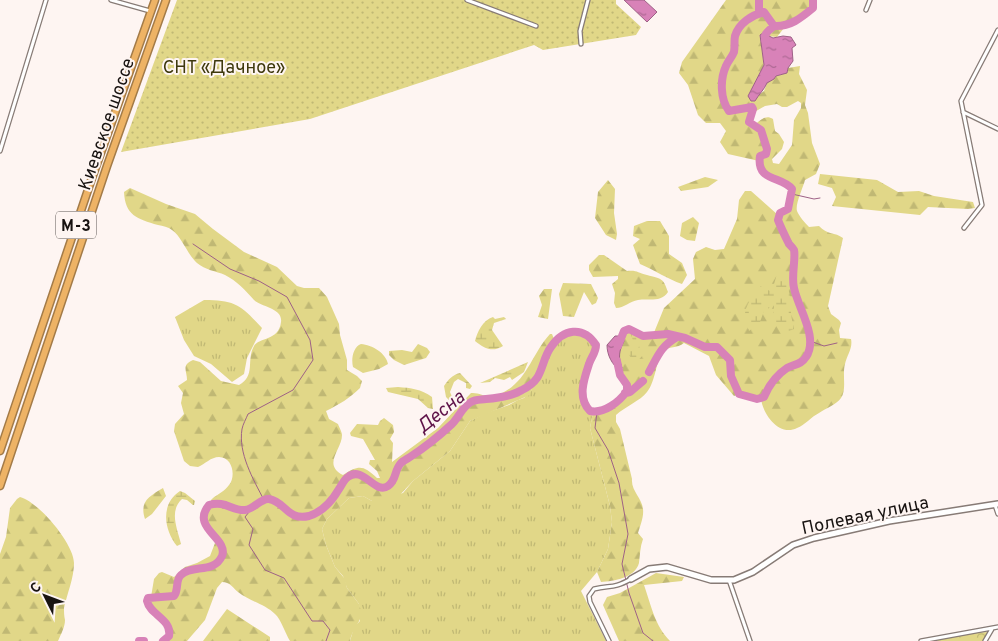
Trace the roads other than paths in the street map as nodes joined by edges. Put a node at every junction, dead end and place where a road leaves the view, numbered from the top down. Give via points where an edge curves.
1 (46, 0) edge
2 (111, 0) edge
3 (134, 0) edge
4 (155, 0) edge
5 (166, 0) edge
6 (467, 0) edge
7 (588, 0) edge
8 (870, 0) edge
9 (132, 6) junction
10 (866, 10) dead end
11 (150, 11) junction
12 (536, 26) dead end
13 (998, 30) edge
14 (581, 44) dead end
15 (963, 112) junction
16 (998, 129) edge
17 (0, 151) edge
18 (964, 228) dead end
19 (0, 451) edge
20 (0, 486) edge
21 (996, 504) edge
22 (998, 514) edge
23 (631, 579) joint
24 (729, 580) junction
25 (998, 627) edge
26 (992, 628) junction
27 (610, 641) edge
28 (750, 641) edge
29 (920, 641) edge
30 (985, 641) edge

1 - 17 street
2 - 9 street
3 - 9 street
4 - 11 highway, Киевское шоссе / М-3
5 - 20 highway, Киевское шоссе / М-3
6 - 12 street
7 - 14 street via 580,32
8 - 10 street
9 - 11 street
11 - 19 highway, Киевское шоссе / М-3
13 - 15 street via 961,101
15 - 16 street
15 - 18 street via 982,205
21 - 22 street
21 - 24 street, Полевая улица via 888,520 814,538 793,546 753,572
23 - 24 street, Полевая улица via 648,569 667,567 711,580
23 - 27 street via 609,588 594,588 589,596
24 - 28 street
25 - 26 street
26 - 29 street
26 - 30 street

